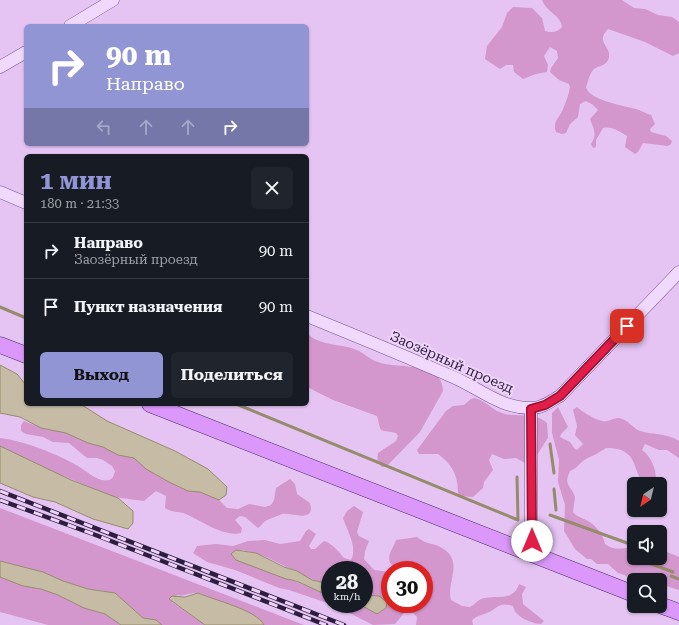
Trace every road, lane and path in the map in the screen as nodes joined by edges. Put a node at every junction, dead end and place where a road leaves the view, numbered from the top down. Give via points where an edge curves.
1 (113, 0) edge
2 (73, 24) edge
3 (24, 53) edge
4 (0, 67) edge
5 (0, 192) edge
6 (24, 202) edge
7 (679, 272) edge
8 (309, 317) edge
9 (0, 345) edge
10 (24, 354) edge
11 (155, 406) edge
12 (531, 409) junction
13 (531, 554) junction
14 (627, 591) edge
15 (667, 607) edge
16 (679, 612) edge

1 - 2 street
3 - 4 street
5 - 6 street
7 - 12 street via 560,396 545,405
8 - 12 street, Заозёрный проезд via 454,377 480,389 500,403
9 - 10 main road
11 - 13 main road
12 - 13 street
13 - 14 main road
15 - 16 main road

